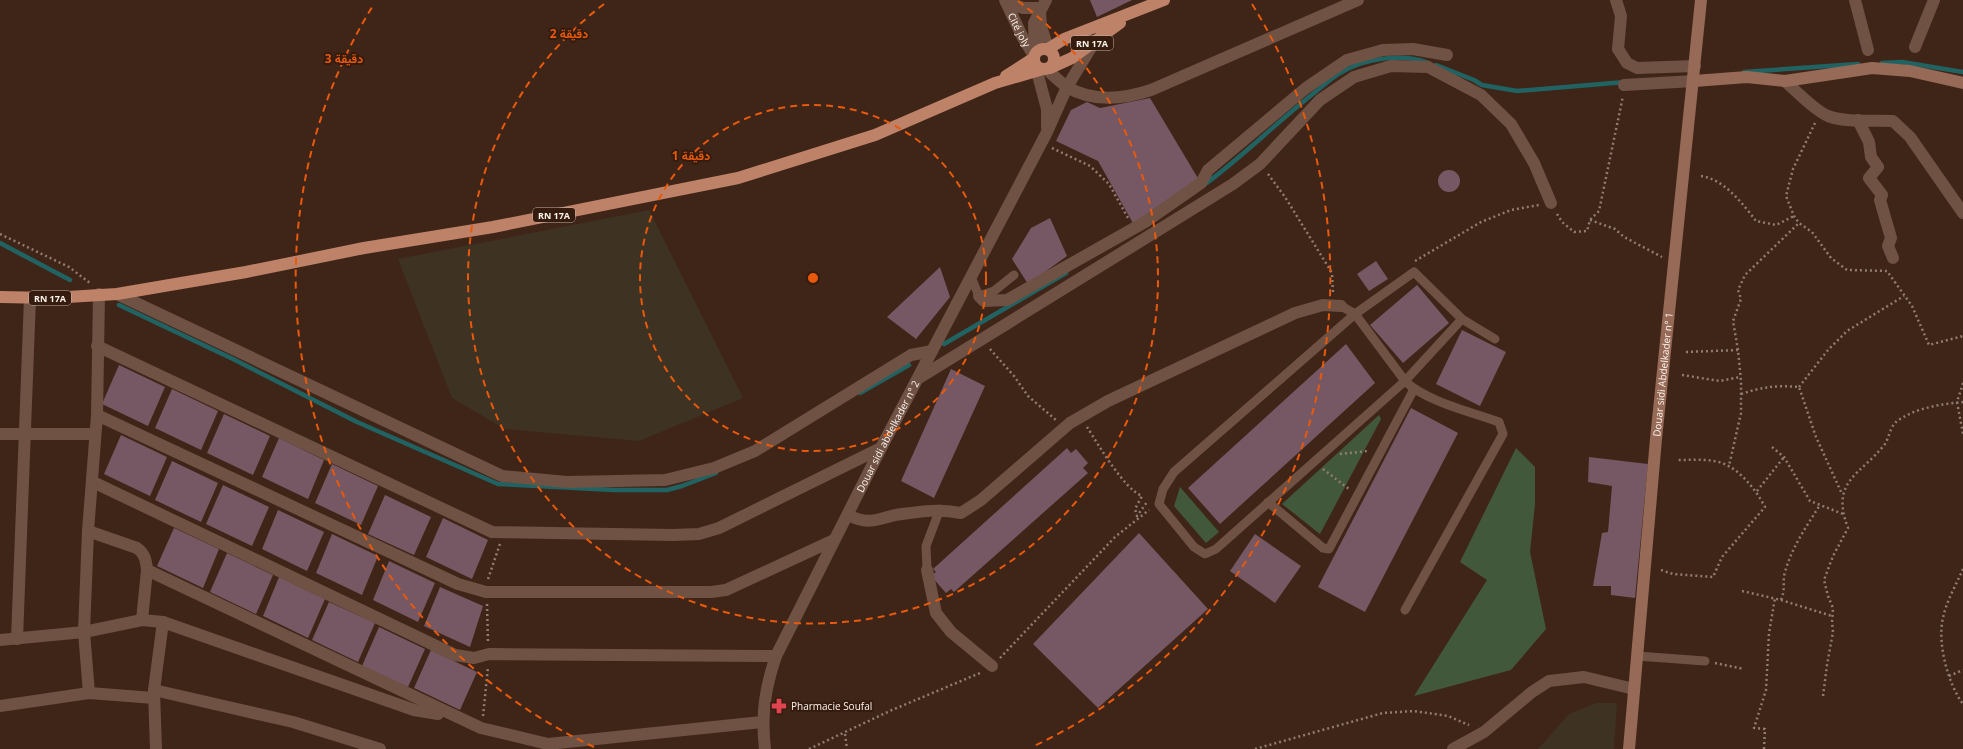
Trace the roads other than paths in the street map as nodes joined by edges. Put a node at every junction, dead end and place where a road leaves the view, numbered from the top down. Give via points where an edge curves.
1 (1164, 0) edge
2 (1358, 0) edge
3 (1616, 0) edge
4 (1701, 0) edge
5 (1855, 0) edge
6 (1934, 0) edge
7 (1005, 1) edge
8 (1043, 4) edge
9 (1132, 14) junction
10 (1096, 41) junction
11 (1915, 47) dead end
12 (1868, 50) dead end
13 (1447, 55) dead end
14 (1044, 61) junction
15 (1695, 66) junction
16 (1785, 80) junction
17 (1694, 81) junction
18 (1963, 83) edge
19 (1624, 86) road end
20 (1067, 87) junction
21 (1858, 120) junction
22 (1046, 139) junction
23 (1551, 203) road end
24 (1963, 213) edge
25 (1893, 258) dead end
26 (1014, 275) dead end
27 (971, 277) junction
28 (99, 294) junction
29 (117, 294) junction
30 (0, 296) edge
31 (979, 296) junction
32 (30, 298) junction
33 (1337, 306) joint
34 (1355, 314) junction
35 (1462, 319) junction
36 (1495, 339) dead end
37 (97, 346) junction
38 (932, 351) junction
39 (919, 378) junction
40 (1405, 381) junction
41 (1414, 389) junction
42 (97, 415) junction
43 (0, 434) edge
44 (25, 434) junction
45 (95, 434) junction
46 (881, 448) junction
47 (93, 482) junction
48 (1268, 502) junction
49 (940, 509) junction
50 (848, 515) junction
51 (88, 531) junction
52 (834, 540) junction
53 (147, 570) junction
54 (926, 570) joint
55 (1405, 610) dead end
56 (142, 620) junction
57 (163, 622) junction
58 (84, 632) junction
59 (17, 639) junction
60 (0, 640) edge
61 (776, 656) junction
62 (1637, 656) junction
63 (1705, 661) road end
64 (992, 666) road end
65 (1634, 689) junction
66 (89, 693) junction
67 (154, 694) junction
68 (0, 706) edge
69 (452, 716) junction
70 (762, 722) junction
71 (547, 747) edge
72 (156, 749) edge
73 (380, 749) edge
74 (765, 749) edge
75 (1453, 749) edge
76 (1629, 749) edge

1 - 9 main road, RN 17A
2 - 20 street via 1151,90 1129,97 1099,97
3 - 15 street via 1621,16 1618,49 1627,62 1637,68
4 - 15 street, Douar sidi Abdelkader n° 1
5 - 12 street
6 - 11 street
7 - 8 street, Cité joly via 1023,8
7 - 14 street, Cité joly via 1022,36
8 - 14 street via 1041,26
9 - 10 main road, RN 17A
9 - 14 main road, RN 17A via 1064,39
10 - 14 main road, RN 17A via 1072,58
10 - 20 street, Douar sidi abdelkader n° 2
13 - 31 street via 1413,49 1384,50 1347,60 1306,88 1245,138 1208,170 1201,183 1134,228 1008,300 984,301
14 - 20 street
14 - 22 street, Douar sidi abdelkader n° 2
14 - 29 main road, RN 17A via 875,135 738,178 493,227
15 - 17 street, Douar sidi Abdelkader n° 1
16 - 17 street via 1747,77
16 - 18 street via 1872,68 1910,71
16 - 21 street via 1821,112 1829,116
17 - 19 street
17 - 62 street, Douar sidi Abdelkader n° 1 via 1656,439
20 - 22 street, Douar sidi abdelkader n° 2
21 - 24 street via 1893,121 1910,137
21 - 25 street via 1869,142 1871,157 1878,167 1869,178 1882,195 1880,200 1891,238 1888,246
22 - 27 street, Douar sidi abdelkader n° 2
23 - 39 street via 1534,163 1511,124 1481,95 1428,67 1391,66 1354,77 1320,100 1260,164 1233,184
26 - 31 lane via 994,291
27 - 31 lane
27 - 38 street, Douar sidi abdelkader n° 2
28 - 29 main road, RN 17A
28 - 32 main road, RN 17A
28 - 37 street
29 - 38 street via 502,476 567,482 666,480 714,468 755,451 911,355
30 - 32 main road, RN 17A
32 - 44 street
33 - 34 lane
33 - 49 street via 1323,305 1295,313 1108,402 1070,423 968,508 961,512
34 - 35 lane via 1414,272
34 - 40 lane
34 - 48 lane via 1174,472 1163,489 1159,504 1194,547 1205,554 1216,549
35 - 36 lane
35 - 40 lane
37 - 42 street
37 - 46 street via 492,532 699,534 720,528
38 - 39 street, Douar sidi abdelkader n° 2
39 - 46 street, Douar sidi abdelkader n° 2
40 - 41 lane
40 - 48 lane
41 - 48 lane via 1329,549 1323,548
41 - 55 lane via 1499,422 1503,434
42 - 45 street
42 - 52 street via 458,584 486,592 726,590
43 - 44 street
44 - 45 street
44 - 59 street
45 - 47 street
46 - 50 street, Douar sidi abdelkader n° 2
47 - 51 street
47 - 61 street via 455,655 474,658 489,654
49 - 50 street via 899,514 877,521 861,521
49 - 54 lane via 926,546
50 - 52 street, Douar sidi abdelkader n° 2
51 - 53 street via 137,548 146,560
51 - 58 street
52 - 61 street, Douar sidi abdelkader n° 2
53 - 56 street
53 - 69 street
54 - 64 street via 936,613 951,632
56 - 57 street
56 - 58 street
57 - 67 street
57 - 69 street via 414,710
58 - 59 street
58 - 66 street
59 - 60 street
61 - 70 street, Douar sidi abdelkader n° 2 via 767,682
62 - 63 lane
62 - 65 street, Douar sidi Abdelkader n° 1
65 - 75 street via 1584,677 1550,681 1532,692 1484,732
65 - 76 street, Douar sidi Abdelkader n° 1
66 - 67 street
66 - 68 street
67 - 72 street
67 - 73 street via 293,722
69 - 71 street via 481,728
70 - 71 street
70 - 74 street, Douar sidi abdelkader n° 2

